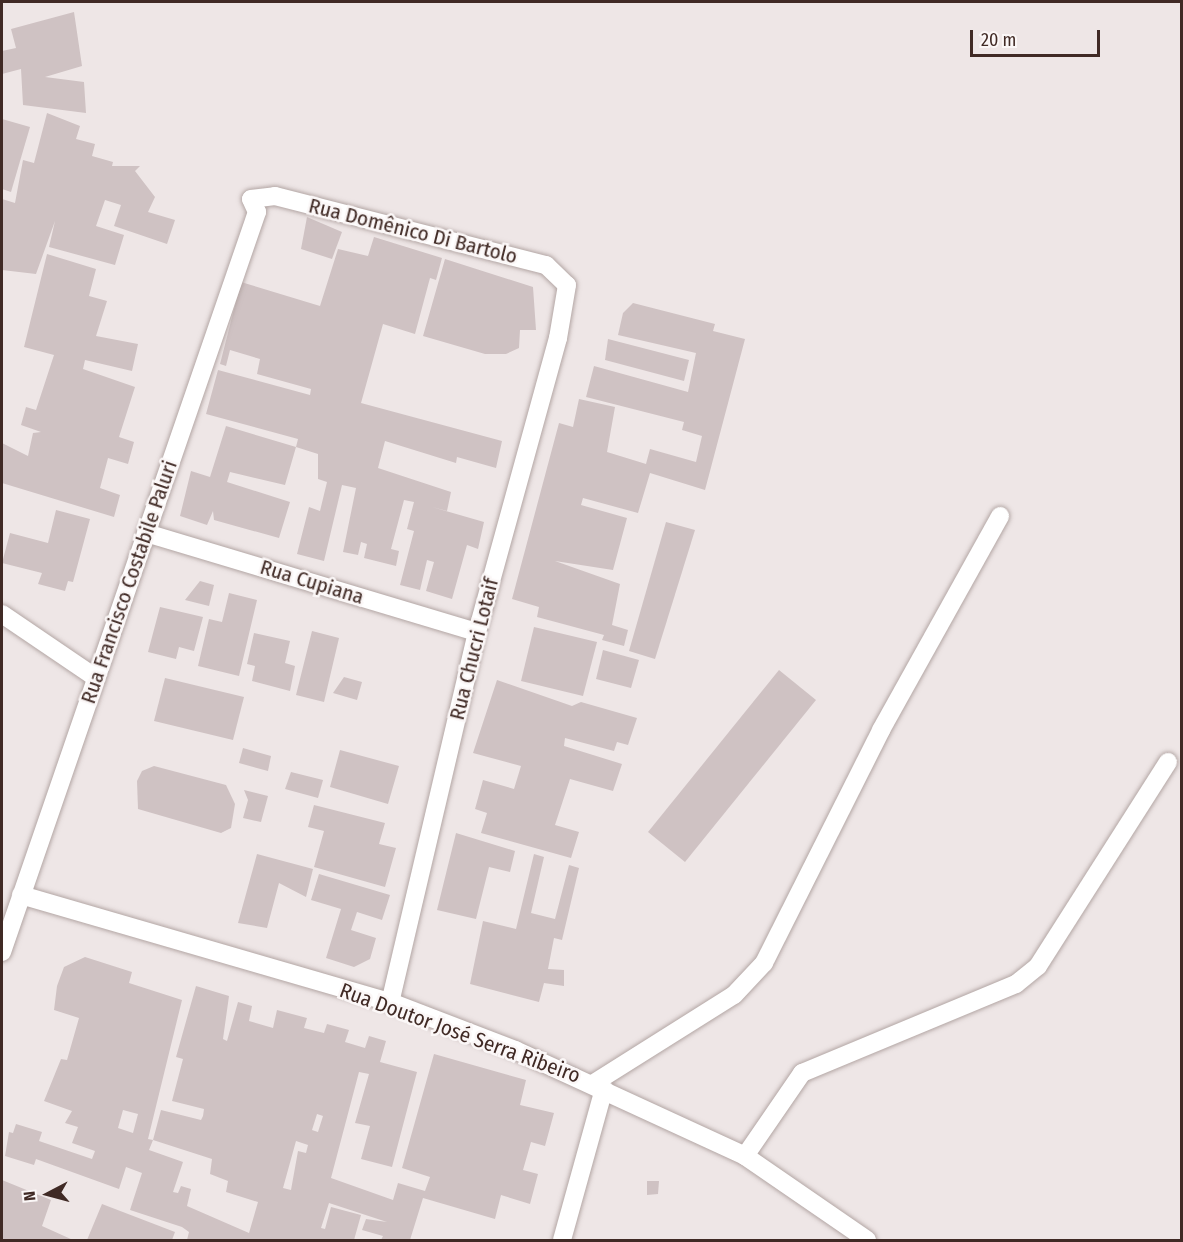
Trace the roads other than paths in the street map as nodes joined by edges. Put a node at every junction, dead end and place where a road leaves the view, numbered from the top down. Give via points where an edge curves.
1 (257, 212) joint
2 (567, 298) joint
3 (1000, 516) dead end
4 (146, 533) junction
5 (2, 614) edge
6 (477, 632) junction
7 (96, 678) junction
8 (1168, 762) dead end
9 (21, 895) junction
10 (2, 952) edge
11 (390, 1002) junction
12 (599, 1086) junction
13 (745, 1156) junction
14 (562, 1240) edge
15 (867, 1240) edge

1 - 2 street, Rua Domênico Di Bartolo via 251,199 275,195 546,265 560,273
1 - 4 street, Rua Francisco Costabile Paluri
2 - 6 street, Rua Chucri Lotaif
3 - 12 street via 881,730 764,963 734,995
4 - 6 street, Rua Cupiana
4 - 7 street, Rua Francisco Costabile Paluri
5 - 7 street
6 - 11 street, Rua Chucri Lotaif
7 - 9 street, Rua Francisco Costabile Paluri
8 - 13 street via 1038,966 1016,984 802,1073
9 - 10 street, Rua Francisco Costabile Paluri
9 - 11 street, Rua Doutor José Serra Ribeiro
11 - 12 street, Rua Doutor José Serra Ribeiro
12 - 13 street, Rua Doutor José Serra Ribeiro
12 - 14 street
13 - 15 street, Rua Doutor José Serra Ribeiro

